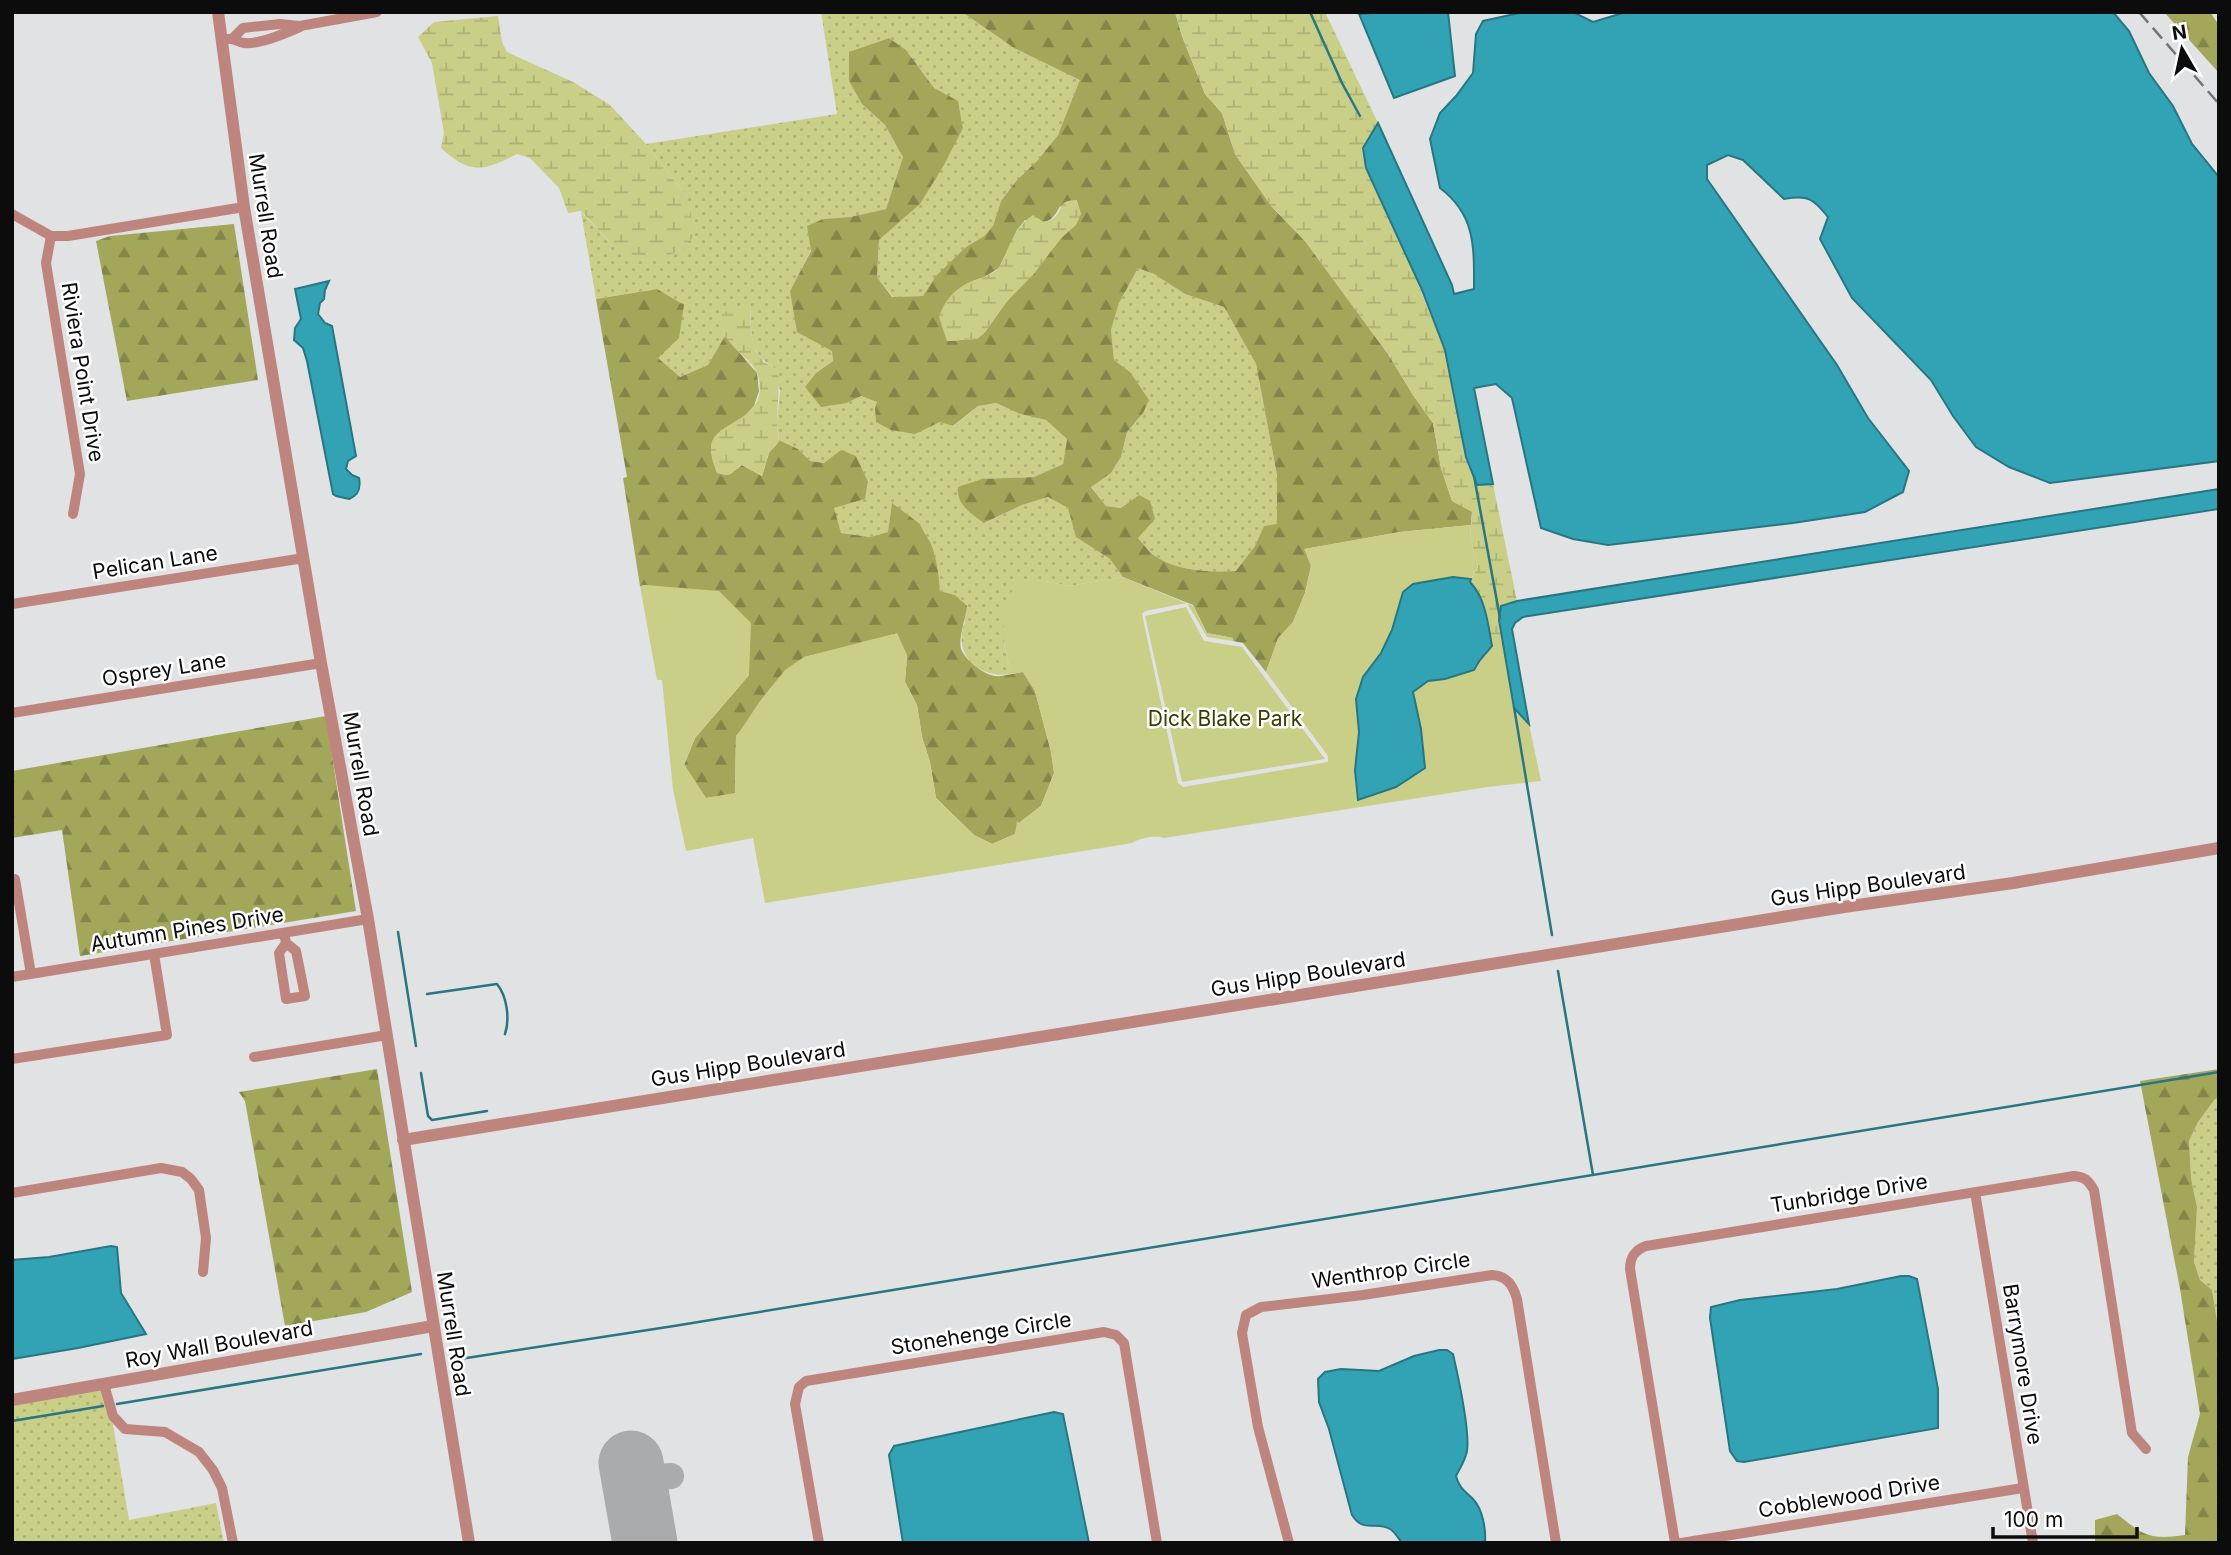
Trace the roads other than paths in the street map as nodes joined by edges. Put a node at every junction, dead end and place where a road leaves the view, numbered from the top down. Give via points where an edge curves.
1 (218, 12) edge
2 (377, 12) edge
3 (300, 26) junction
4 (227, 39) junction
5 (244, 207) junction
6 (12, 214) edge
7 (51, 236) junction
8 (73, 514) dead end
9 (304, 558) junction
10 (12, 604) edge
11 (321, 663) junction
12 (12, 713) edge
13 (2219, 848) edge
14 (15, 879) dead end
15 (368, 919) junction
16 (285, 938) junction
17 (154, 954) junction
18 (31, 974) junction
19 (12, 977) edge
20 (387, 1035) junction
21 (254, 1058) dead end
22 (12, 1059) edge
23 (403, 1140) junction
24 (1975, 1192) junction
25 (12, 1193) edge
26 (203, 1272) dead end
27 (433, 1326) junction
28 (104, 1384) junction
29 (12, 1400) edge
30 (2146, 1449) dead end
31 (2024, 1488) junction
32 (233, 1543) edge
33 (469, 1543) edge
34 (818, 1543) edge
35 (1157, 1543) edge
36 (1289, 1543) edge
37 (1556, 1543) edge
38 (1675, 1543) edge
39 (1681, 1543) edge
40 (2033, 1543) edge

1 - 4 street, Murrell Road
2 - 3 street
3 - 4 street via 279,37 244,43
3 - 4 street via 243,28
4 - 5 street, Murrell Road
5 - 7 street
5 - 9 street, Murrell Road
6 - 7 street
7 - 8 street, Riviera Point Drive via 46,262 80,474
9 - 10 street, Pelican Lane
9 - 11 street, Murrell Road
11 - 12 street, Osprey Lane
11 - 15 street, Murrell Road
13 - 23 street, Gus Hipp Boulevard
14 - 18 street
15 - 16 street, Autumn Pines Drive
15 - 20 street, Murrell Road
16 - 16 street via 279,953 286,999 305,996 296,951
16 - 17 street, Autumn Pines Drive
17 - 18 street, Autumn Pines Drive
17 - 22 street via 167,1035
18 - 19 street, Autumn Pines Drive
20 - 21 street
20 - 23 street, Murrell Road
23 - 27 street, Murrell Road
24 - 30 street, Tunbridge Drive via 2074,1176 2088,1180 2094,1190 2132,1433
24 - 31 street, Barrymore Drive
24 - 38 street, Tunbridge Drive via 1646,1246 1633,1254 1630,1269
25 - 26 street via 161,1168 182,1172 198,1190 206,1238
27 - 28 street, Roy Wall Boulevard
27 - 33 street, Murrell Road
28 - 29 street, Roy Wall Boulevard
28 - 32 street via 113,1416 125,1429 165,1432 199,1452 222,1488
31 - 39 street, Cobblewood Drive
31 - 40 street, Barrymore Drive
34 - 35 street, Stonehenge Circle via 795,1404 799,1387 806,1381 1104,1332 1124,1343
36 - 37 street, Wenthrop Circle via 1258,1427 1242,1333 1246,1315 1261,1307 1492,1275 1507,1280 1517,1299

